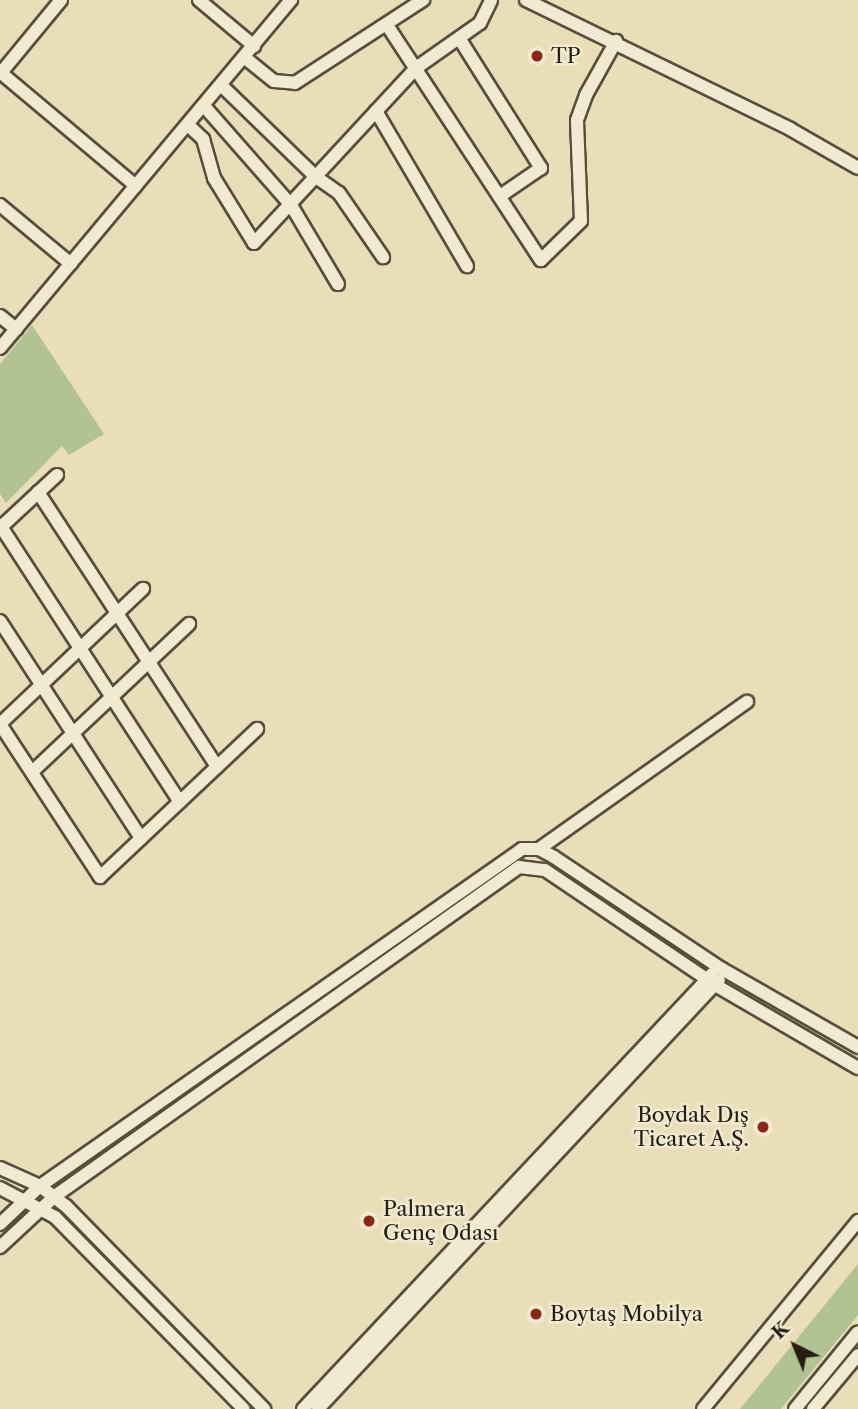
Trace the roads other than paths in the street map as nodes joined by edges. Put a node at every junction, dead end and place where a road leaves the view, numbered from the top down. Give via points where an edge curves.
1 (61, 0) edge
2 (199, 0) edge
3 (291, 0) edge
4 (423, 0) edge
5 (491, 0) edge
6 (526, 0) edge
7 (545, 0) edge
8 (552, 12) junction
9 (387, 25) junction
10 (459, 38) junction
11 (616, 41) junction
12 (254, 46) junction
13 (244, 57) junction
14 (416, 68) junction
15 (0, 73) edge
16 (221, 85) junction
17 (204, 106) junction
18 (376, 111) junction
19 (188, 125) junction
20 (858, 167) edge
21 (316, 177) junction
22 (136, 186) junction
23 (500, 196) junction
24 (0, 205) edge
25 (291, 205) junction
26 (383, 257) dead end
27 (71, 264) junction
28 (467, 266) dead end
29 (338, 284) dead end
30 (0, 316) edge
31 (16, 329) junction
32 (0, 348) edge
33 (57, 475) dead end
34 (38, 492) junction
35 (1, 527) edge
36 (143, 589) dead end
37 (117, 613) junction
38 (0, 621) edge
39 (189, 624) dead end
40 (80, 648) junction
41 (149, 662) junction
42 (41, 685) junction
43 (112, 697) junction
44 (747, 702) dead end
45 (0, 724) edge
46 (257, 729) dead end
47 (73, 733) junction
48 (217, 767) junction
49 (32, 772) junction
50 (180, 802) junction
51 (141, 838) junction
52 (539, 849) junction
53 (722, 969) junction
54 (706, 978) junction
55 (718, 986) junction
56 (858, 1047) edge
57 (858, 1068) edge
58 (0, 1168) edge
59 (40, 1186) junction
60 (0, 1188) edge
61 (55, 1196) junction
62 (23, 1202) junction
63 (42, 1207) junction
64 (858, 1222) edge
65 (0, 1224) edge
66 (0, 1247) edge
67 (858, 1332) edge
68 (858, 1354) edge
69 (244, 1409) edge
70 (264, 1409) edge
71 (303, 1409) edge
72 (318, 1409) edge
73 (703, 1409) edge
74 (795, 1409) edge
75 (813, 1409) edge

1 - 15 street
2 - 12 street
3 - 12 street
4 - 9 street
5 - 10 street via 480,23
6 - 8 street
7 - 8 street
8 - 11 street
9 - 13 street via 295,83 278,82
9 - 14 street
10 - 14 street
10 - 23 street via 541,168
11 - 20 street
11 - 23 street via 586,95 578,120 576,164 584,208 576,230 541,260
12 - 13 street
13 - 16 street
14 - 18 street
14 - 23 street
15 - 22 street
16 - 17 street
16 - 21 street
17 - 19 street
17 - 25 street
18 - 21 street
18 - 28 street
19 - 22 street
19 - 25 street via 203,139 214,178 254,243
21 - 25 street
21 - 26 street via 339,193
22 - 27 street
24 - 27 street
25 - 29 street
27 - 31 street
30 - 31 street
31 - 32 street
33 - 34 street
34 - 35 street
34 - 37 street
35 - 40 street
36 - 37 street
37 - 40 street
37 - 41 street
38 - 42 street
39 - 41 street
40 - 42 street
40 - 43 street
41 - 43 street
41 - 48 street
42 - 45 street
42 - 47 street
43 - 47 street
43 - 50 street
44 - 52 street
45 - 49 street
46 - 48 street
47 - 49 street
47 - 51 street
48 - 50 street
49 - 51 street via 100,877
50 - 51 street
52 - 53 street
52 - 59 street via 510,854
53 - 54 street
53 - 55 street
53 - 56 street
54 - 55 street
54 - 61 street via 545,870 519,867
54 - 71 street
55 - 57 street
55 - 72 street
58 - 59 street
59 - 61 street
59 - 62 street
60 - 62 street
61 - 63 street
61 - 70 street
62 - 63 street
62 - 65 street
63 - 66 street
63 - 69 street
64 - 73 street
67 - 74 street
68 - 75 street

